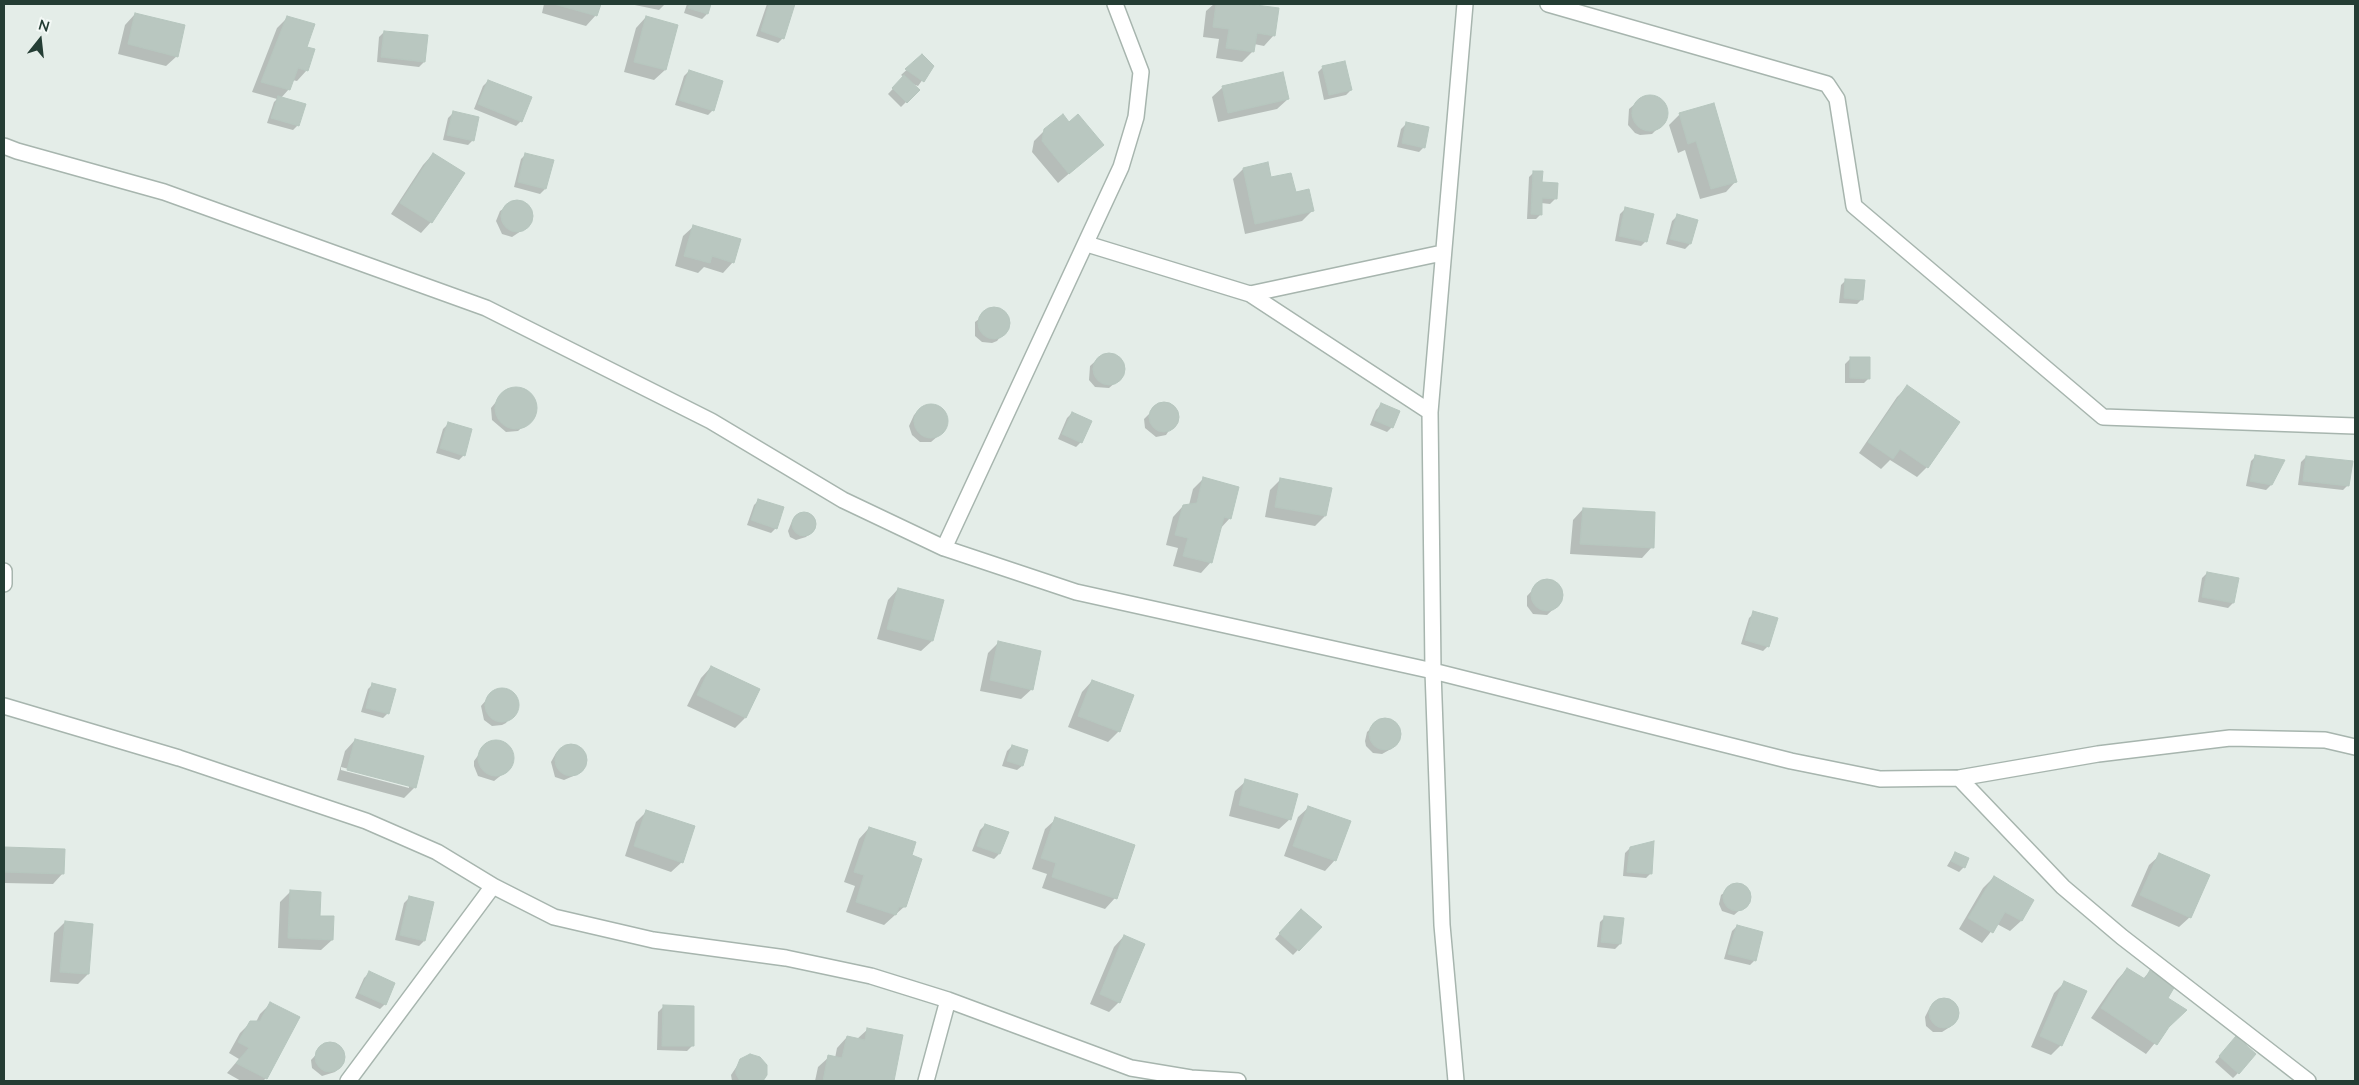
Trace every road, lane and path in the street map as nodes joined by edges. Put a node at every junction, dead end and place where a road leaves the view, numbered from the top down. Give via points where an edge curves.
1 (1115, 4) edge
2 (1465, 4) edge
3 (1548, 4) edge
4 (4, 146) edge
5 (1087, 244) junction
6 (1442, 253) junction
7 (1250, 294) junction
8 (1430, 412) junction
9 (2355, 426) edge
10 (944, 548) junction
11 (4, 571) edge
12 (4, 584) edge
13 (1433, 671) junction
14 (4, 706) edge
15 (2355, 747) edge
16 (1959, 778) junction
17 (493, 886) junction
18 (948, 1000) junction
19 (348, 1081) edge
20 (926, 1081) edge
21 (1238, 1081) edge
22 (1456, 1081) edge
23 (2308, 1081) edge

1 - 5 street via 1141,72 1136,116 1121,167
2 - 6 street
3 - 9 street via 1827,84 1837,100 1854,206 2103,417
4 - 10 street via 164,192 486,308 711,420 843,500
5 - 7 street
5 - 10 street
6 - 7 street
6 - 8 street
7 - 8 street
8 - 13 street
10 - 13 street via 1076,592
11 - 12 street
13 - 16 street via 1791,761 1880,779
13 - 22 street via 1442,924
14 - 17 street via 179,758 366,821 437,852
15 - 16 street via 2324,740 2230,738 2098,754
16 - 23 street via 2063,887 2122,937
17 - 18 street via 554,917 653,940 786,958 852,972
17 - 19 street
18 - 20 street
18 - 21 street via 1131,1068 1191,1078

